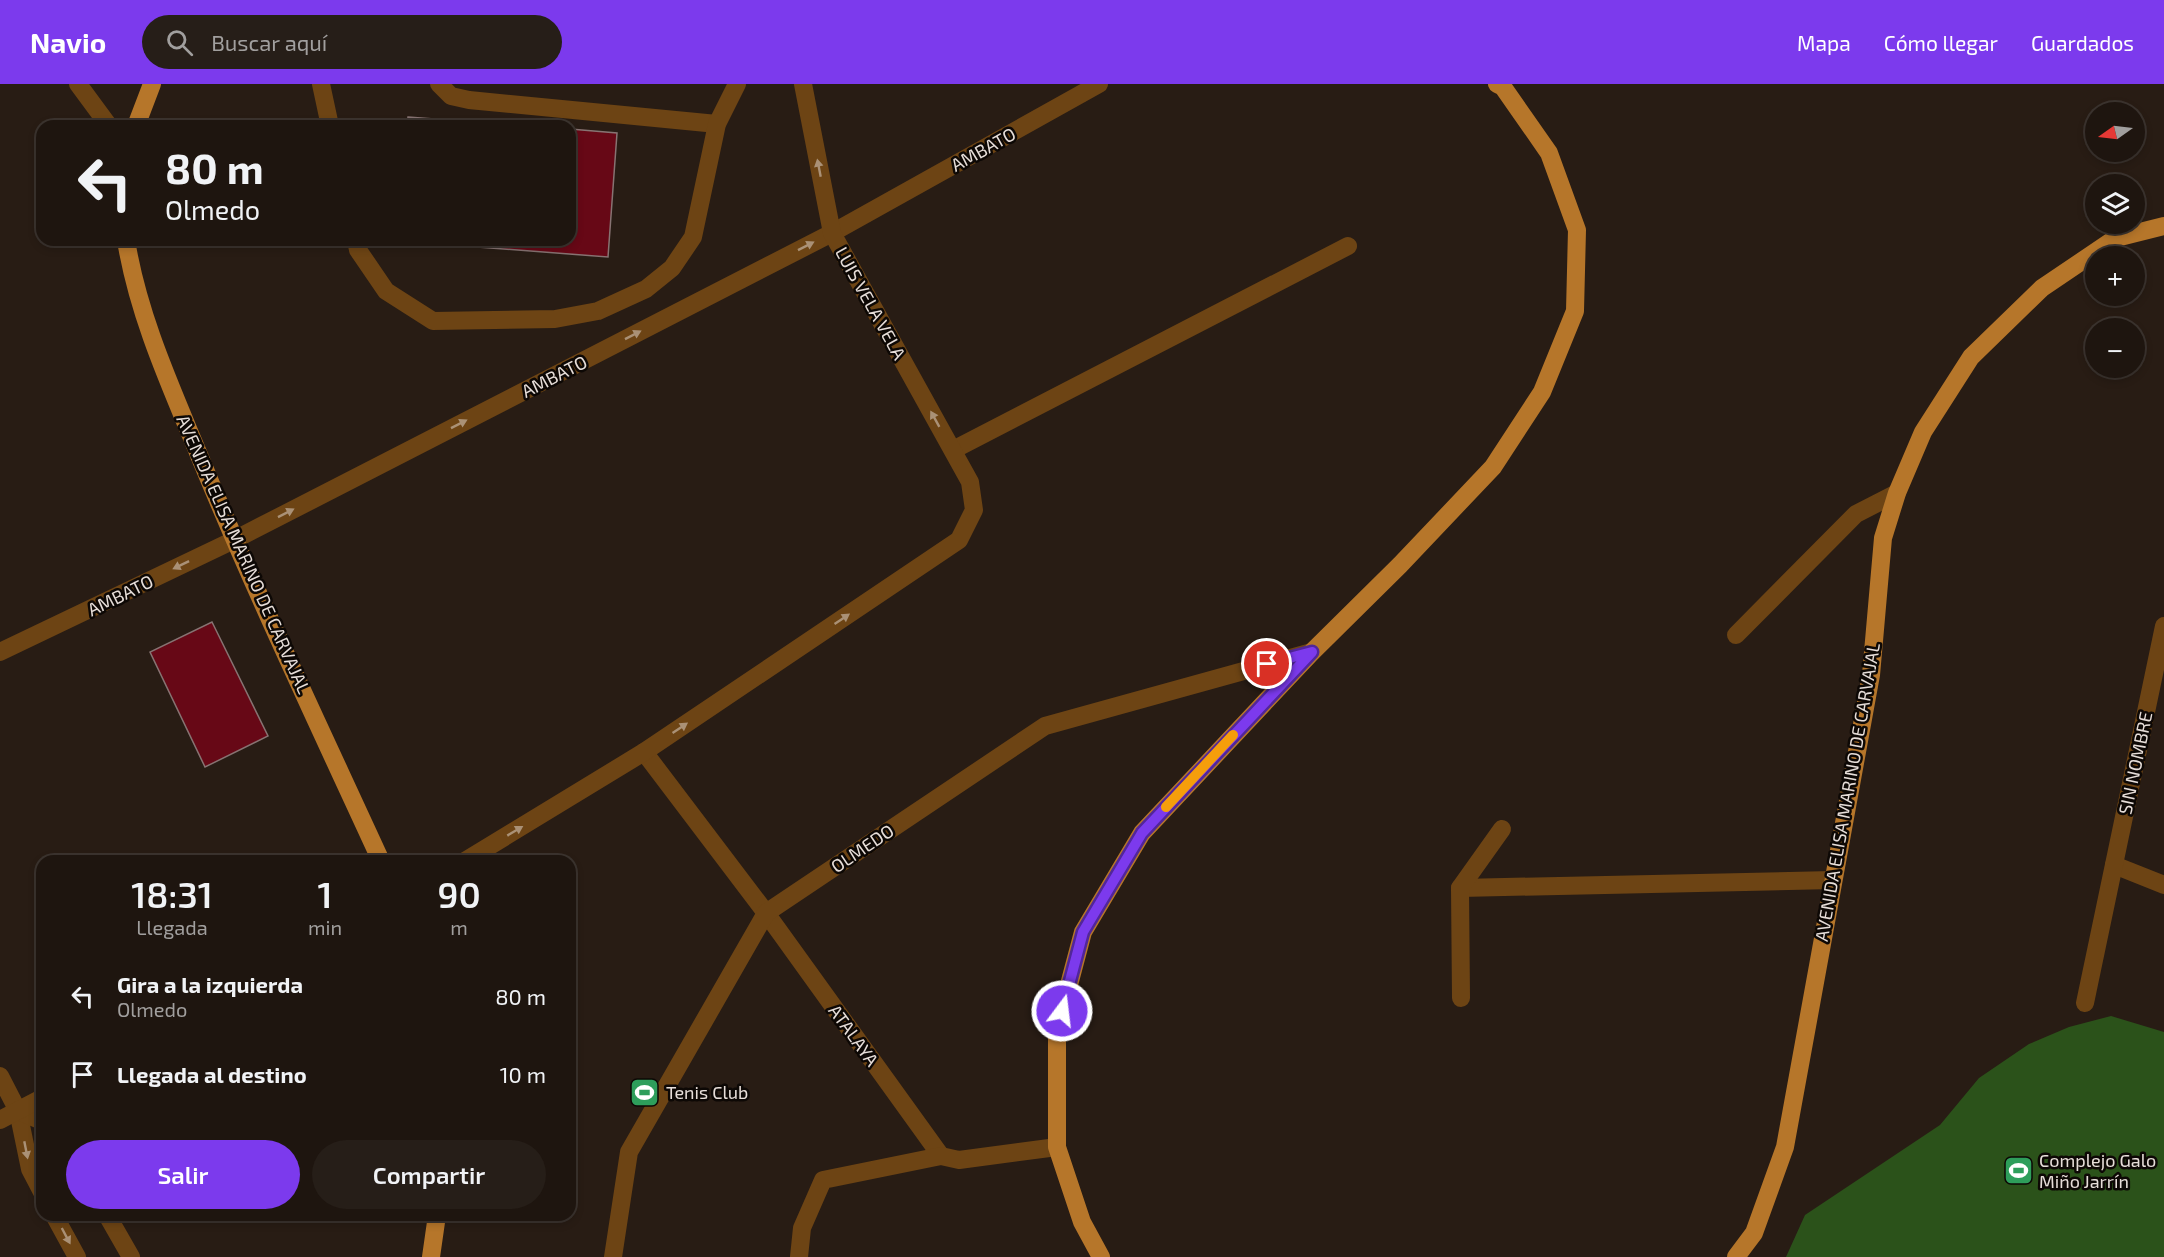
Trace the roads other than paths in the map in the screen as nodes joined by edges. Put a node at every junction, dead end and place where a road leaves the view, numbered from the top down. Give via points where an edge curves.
1 (78, 84) edge
2 (152, 84) edge
3 (321, 84) edge
4 (439, 84) edge
5 (737, 84) edge
6 (803, 84) edge
7 (1100, 84) edge
8 (1497, 84) edge
9 (105, 120) edge
10 (138, 120) edge
11 (329, 120) edge
12 (717, 124) junction
13 (2164, 226) edge
14 (832, 233) junction
15 (127, 246) edge
16 (357, 246) edge
17 (1348, 246) dead end
18 (953, 450) junction
19 (1897, 493) junction
20 (234, 540) junction
21 (2164, 626) edge
22 (1736, 636) dead end
23 (0, 652) edge
24 (1312, 652) junction
25 (645, 752) junction
26 (1502, 829) dead end
27 (378, 855) edge
28 (475, 855) edge
29 (2114, 865) junction
30 (1833, 880) junction
31 (2164, 885) edge
32 (1460, 888) junction
33 (766, 913) junction
34 (1461, 998) dead end
35 (2085, 1003) dead end
36 (0, 1076) edge
37 (36, 1101) edge
38 (18, 1111) junction
39 (36, 1118) edge
40 (0, 1120) edge
41 (1057, 1147) junction
42 (941, 1156) junction
43 (36, 1180) edge
44 (57, 1221) edge
45 (110, 1221) edge
46 (436, 1221) edge
47 (77, 1257) edge
48 (130, 1257) edge
49 (431, 1257) edge
50 (613, 1257) edge
51 (799, 1257) edge
52 (1101, 1257) edge
53 (1737, 1257) edge

1 - 9 street
2 - 10 highway
3 - 11 street
4 - 12 street via 451,96 469,100
5 - 12 street
14 -> 6 street, LUIS VELA VELA
7 - 14 street, AMBATO
8 - 24 highway via 1549,153 1577,230 1575,311 1542,392 1493,467
12 - 16 street via 693,237 672,268 646,289 598,312 555,319 433,321 386,291
13 - 19 highway, AVENIDA ELISA MARINO DE CARVAJAL via 2116,237 2042,288 1971,357 1923,432
18 -> 14 street, LUIS VELA VELA
20 -> 14 street, AMBATO
15 - 20 highway, AVENIDA ELISA MARINO DE CARVAJAL via 157,353
17 - 18 street
25 -> 18 street, LUIS VELA VELA via 959,540 975,510 970,482
19 - 22 street via 1856,514
19 - 30 highway, AVENIDA ELISA MARINO DE CARVAJAL via 1883,538 1871,675
20 -> 23 street, AMBATO
20 - 27 highway, AVENIDA ELISA MARINO DE CARVAJAL
21 - 29 street, SIN NOMBRE
24 - 33 street, OLMEDO via 1045,726
24 - 41 highway via 1142,833 1083,932 1057,1030
28 -> 25 street
25 - 33 street, ATALAYA
26 - 32 street
29 - 31 street
29 - 35 street, SIN NOMBRE
30 - 32 street
30 - 53 highway, AVENIDA ELISA MARINO DE CARVAJAL via 1785,1147 1754,1233
32 - 34 street
33 - 42 street, ATALAYA
33 - 50 street, OLMEDO via 629,1152
36 - 38 street
37 - 38 street
38 - 39 street
38 - 40 street
38 -> 43 street
41 - 42 street via 959,1160
41 - 52 highway via 1082,1222
42 - 51 street via 823,1180 802,1228
44 -> 47 street
45 - 48 street
46 - 49 highway

